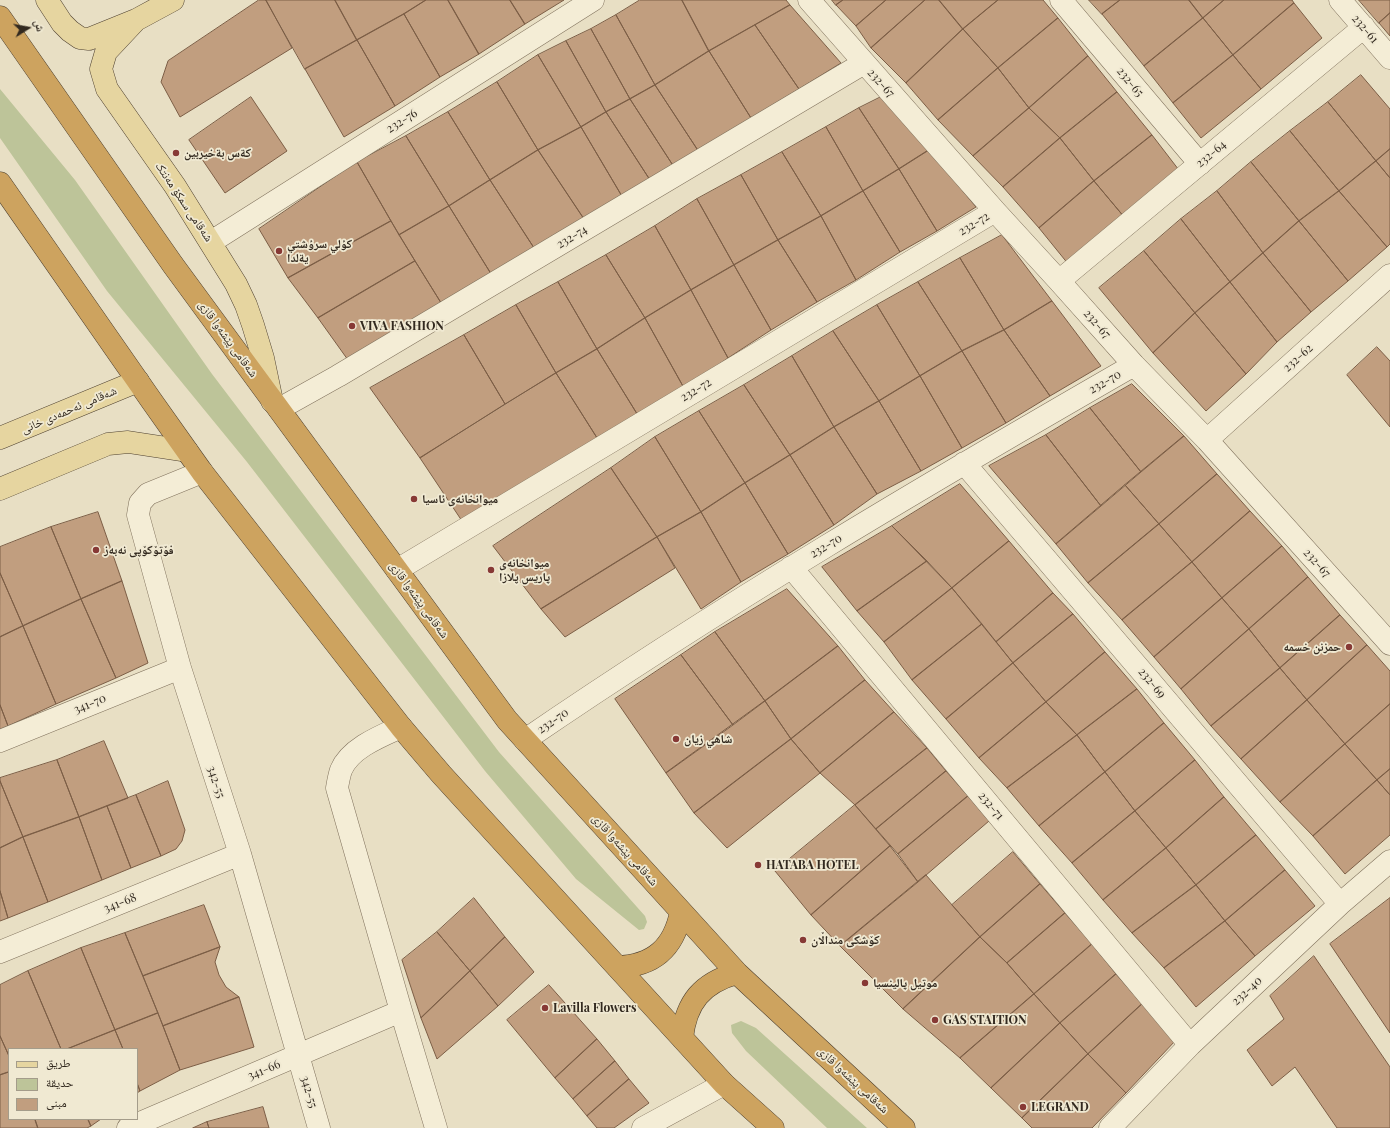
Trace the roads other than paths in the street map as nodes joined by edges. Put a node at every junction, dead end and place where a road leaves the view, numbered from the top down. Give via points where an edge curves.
1 (47, 0) edge
2 (173, 0) edge
3 (593, 0) edge
4 (809, 0) edge
5 (1061, 0) edge
6 (1340, 0) edge
7 (0, 17) edge
8 (136, 20) junction
9 (1364, 27) junction
10 (1390, 58) edge
11 (864, 63) junction
12 (1200, 164) junction
13 (0, 183) edge
14 (995, 211) junction
15 (211, 242) junction
16 (1390, 275) edge
17 (1059, 281) junction
18 (1134, 365) junction
19 (138, 381) junction
20 (276, 405) junction
21 (0, 438) edge
22 (1206, 440) junction
23 (187, 451) junction
24 (964, 463) junction
25 (202, 472) junction
26 (0, 489) edge
27 (791, 567) junction
28 (397, 570) junction
29 (1389, 641) edge
30 (180, 668) junction
31 (401, 727) junction
32 (0, 740) edge
33 (525, 740) junction
34 (240, 854) junction
35 (1390, 862) edge
36 (1340, 904) junction
37 (681, 912) junction
38 (0, 952) edge
39 (617, 968) junction
40 (737, 973) junction
41 (401, 1011) junction
42 (682, 1038) junction
43 (1190, 1045) junction
44 (299, 1055) junction
45 (724, 1084) junction
46 (128, 1128) edge
47 (319, 1128) edge
48 (436, 1128) edge
49 (642, 1128) edge
50 (773, 1128) edge
51 (904, 1128) edge
52 (1110, 1128) edge

1 - 8 main road, شەقامی سمکۆ مەنتک via 62,23 80,38 89,39
2 - 8 main road, شەقامی سمکۆ مەنتک
3 - 15 street, 232-76
4 - 11 street, 232-67
5 - 12 street, 232-65
6 - 9 street, 232-61
7 - 20 highway, شەقامی پێشەوا قازی via 173,265
8 - 15 main road, شەقامی سمکۆ مەنتک via 106,52 101,69 107,89
9 - 10 street, 232-61
9 - 12 street, 232-64
11 - 14 street, 232-67
11 - 20 street, 232-74 via 338,376
12 - 17 street, 232-64
13 - 19 highway
14 - 17 street, 232-67
14 - 28 street, 232-72
15 - 20 main road, شەقامی سمکۆ مەنتک via 246,305
16 - 22 street, 232-62
17 - 18 street, 232-67
18 - 22 street, 232-67
18 - 24 street, 232-70
19 - 21 main road, شەقامی ئەحمەدی خانی
19 - 23 highway
20 - 28 highway, شەقامی پێشەوا قازی
22 - 29 street, 232-67
23 - 25 highway
23 - 26 main road via 128,442 108,444
24 - 27 street, 232-70
24 - 36 street, 232-69
25 - 30 street, 342-55 via 148,494 140,503 138,515
25 - 31 highway
27 - 33 street, 232-70
27 - 43 street, 232-71
28 - 33 highway, شەقامی پێشەوا قازی via 507,720
30 - 32 street, 341-70
30 - 34 street, 342-55
31 - 39 highway
31 - 41 street via 374,739 354,752 342,768 337,788
33 - 37 highway, شەقامی پێشەوا قازی
34 - 38 street, 341-68
34 - 44 street, 342-55
35 - 36 street, 232-40
36 - 43 street, 232-40
37 - 39 highway via 678,926 662,951 641,964
37 - 40 highway, شەقامی پێشەوا قازی
39 - 42 highway
40 - 42 highway via 713,982 694,1000 687,1012
40 - 51 highway, شەقامی پێشەوا قازی
41 - 44 street, 341-66
41 - 48 street
42 - 45 highway
43 - 52 street, 232-40
44 - 46 street, 341-66
44 - 47 street, 342-55
45 - 49 street
45 - 50 highway

